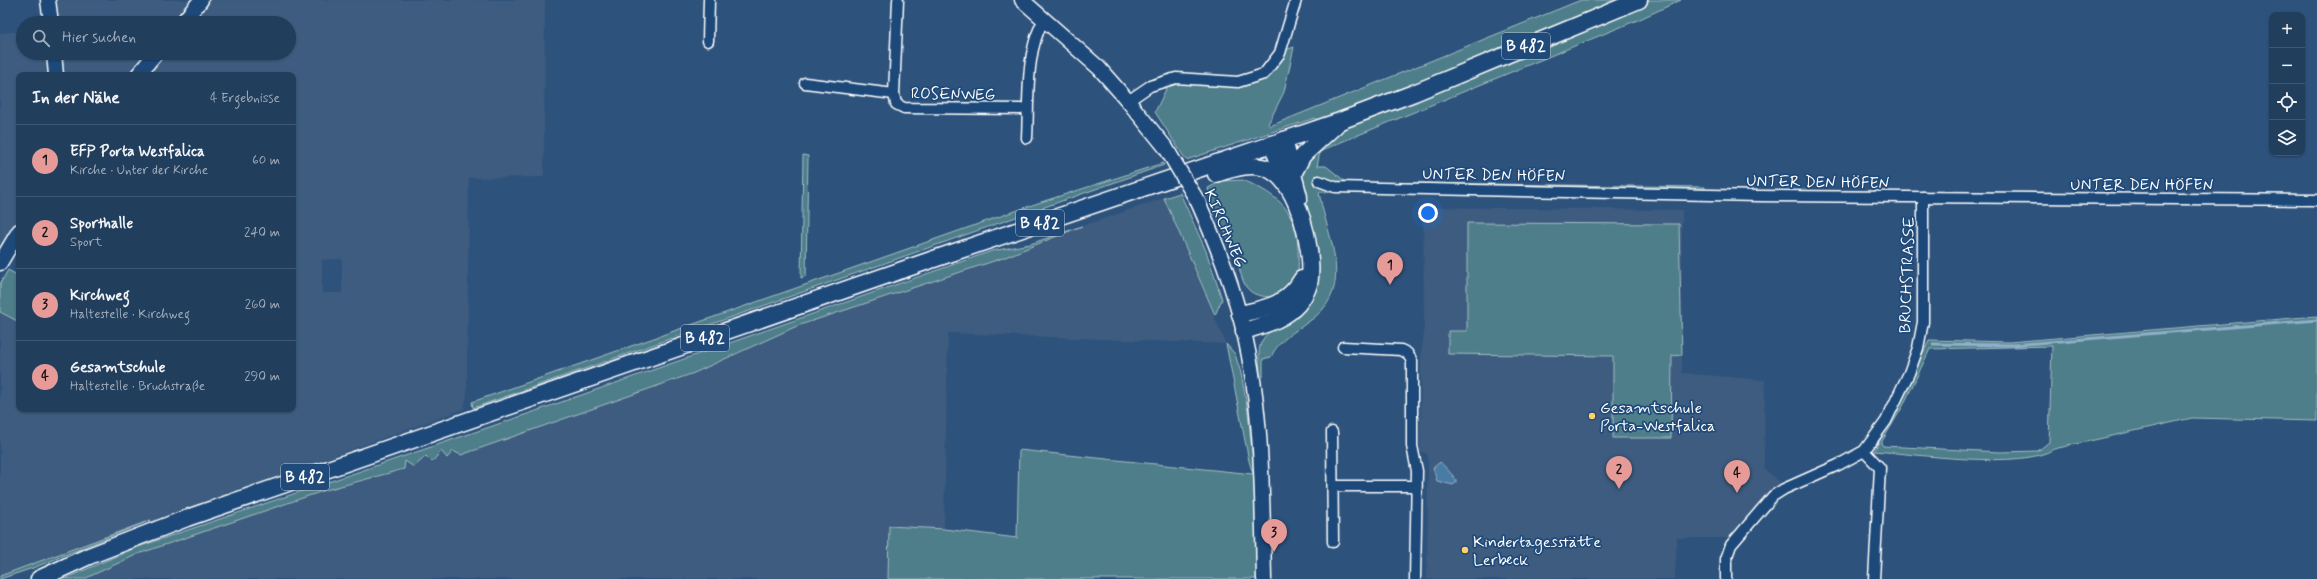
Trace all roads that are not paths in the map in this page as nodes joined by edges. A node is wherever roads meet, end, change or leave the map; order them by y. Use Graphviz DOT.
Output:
graph roads {
  1 [pos="48,0"];
  2 [pos="201,0"];
  3 [pos="709,0"];
  4 [pos="898,0"];
  5 [pos="1022,0"];
  6 [pos="1296,0"];
  7 [pos="1639,0"];
  8 [pos="50,16"];
  9 [pos="188,16"];
  10 [pos="1044,20"];
  11 [pos="708,41"];
  12 [pos="55,60"];
  13 [pos="150,60"];
  14 [pos="56,72"];
  15 [pos="140,72"];
  16 [pos="805,83"];
  17 [pos="894,94"];
  18 [pos="1128,101"];
  19 [pos="1021,109"];
  20 [pos="1340,120"];
  21 [pos="1027,138"];
  22 [pos="1278,142"];
  23 [pos="1176,177"];
  24 [pos="1290,178"];
  25 [pos="1319,181"];
  26 [pos="1923,197"];
  27 [pos="2317,200"];
  28 [pos="16,236"];
  29 [pos="0,263"];
  30 [pos="1310,263"];
  31 [pos="1240,314"];
  32 [pos="1244,331"];
  33 [pos="1343,347"];
  34 [pos="1332,432"];
  35 [pos="1864,451"];
  36 [pos="1333,486"];
  37 [pos="1416,486"];
  38 [pos="1333,542"];
  39 [pos="39,579"];
  40 [pos="1264,579"];
  41 [pos="1414,579"];
  42 [pos="1726,579"];
  43 [pos="1874,579"];
  1 -- 8 [label="street"];
  2 -- 9 [label="street"];
  3 -- 11 [label="street"];
  4 -- 17 [label="street, ROSENWEG"];
  5 -- 10 [label="street, KIRCHWEG"];
  6 -- 18 [label="street"];
  7 -- 20 [label="main road, B 482"];
  10 -- 18 [label="street, KIRCHWEG"];
  10 -- 21 [label="street"];
  12 -- 14 [label="street"];
  13 -- 15 [label="street"];
  16 -- 17 [label="street, ROSENWEG"];
  17 -- 19 [label="street, ROSENWEG"];
  18 -- 31 [label="street, KIRCHWEG, bridge"];
  20 -- 22 [label="main road, B 482"];
  20 -- 24 [label="main road"];
  22 -- 23 [label="main road, B 482"];
  22 -- 24 [label="main road"];
  23 -- 24 [label="main road"];
  23 -- 39 [label="main road, B 482"];
  24 -- 30 [label="main road"];
  25 -- 26 [label="street, UNTER DEN HÖFEN"];
  26 -- 27 [label="street, UNTER DEN HÖFEN"];
  26 -- 35 [label="street, BRUCHSTRASSE"];
  28 -- 29 [label="street"];
  30 -- 31 [label="main road"];
  30 -- 32 [label="main road"];
  31 -- 32 [label="street, KIRCHWEG"];
  32 -- 40 [label="street, KIRCHWEG"];
  33 -- 37 [label="street"];
  34 -- 36 [label="street"];
  35 -- 42 [label="street, BRUCHSTRASSE"];
  35 -- 43 [label="street"];
  36 -- 37 [label="street"];
  36 -- 38 [label="street"];
  37 -- 41 [label="street"];
}
